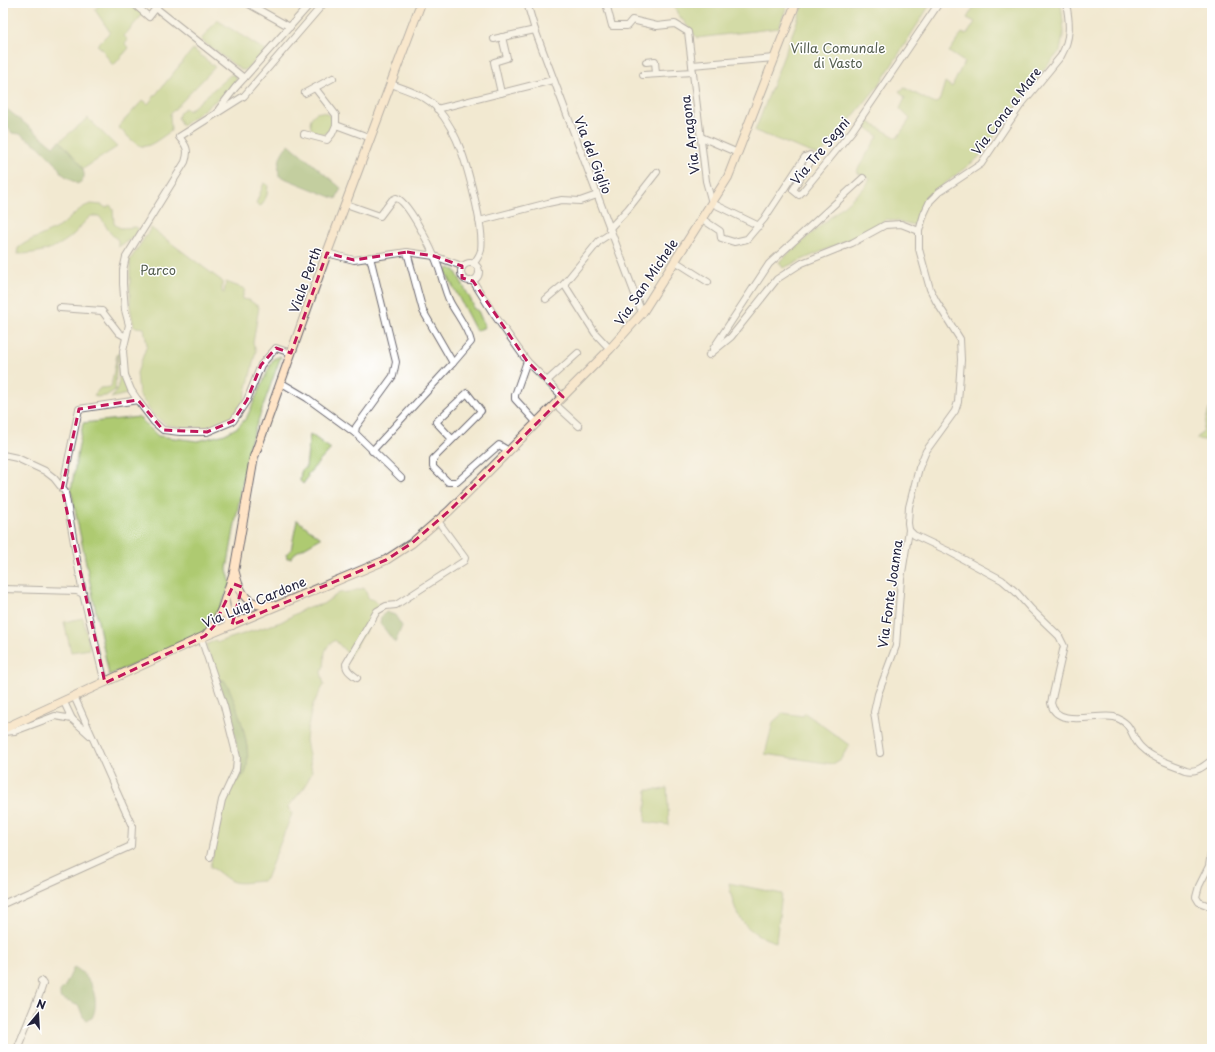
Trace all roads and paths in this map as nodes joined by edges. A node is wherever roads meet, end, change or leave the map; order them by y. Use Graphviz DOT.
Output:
graph roads {
  1 [pos="133,3"];
  2 [pos="247,3"];
  3 [pos="311,3"];
  4 [pos="324,3"];
  5 [pos="421,3"];
  6 [pos="527,3"];
  7 [pos="606,3"];
  8 [pos="796,3"];
  9 [pos="939,3"];
  10 [pos="1066,3"];
  11 [pos="319,9"];
  12 [pos="290,27"];
  13 [pos="534,30"];
  14 [pos="502,37"];
  15 [pos="494,39"];
  16 [pos="774,58"];
  17 [pos="646,62"];
  18 [pos="692,65"];
  19 [pos="693,72"];
  20 [pos="656,74"];
  21 [pos="643,75"];
  22 [pos="244,78"];
  23 [pos="334,78"];
  24 [pos="553,80"];
  25 [pos="391,84"];
  26 [pos="315,88"];
  27 [pos="234,92"];
  28 [pos="305,93"];
  29 [pos="501,93"];
  30 [pos="240,97"];
  31 [pos="437,109"];
  32 [pos="215,114"];
  33 [pos="336,125"];
  34 [pos="304,134"];
  35 [pos="701,137"];
  36 [pos="371,138"];
  37 [pos="738,153"];
  38 [pos="657,172"];
  39 [pos="863,178"];
  40 [pos="597,195"];
  41 [pos="712,203"];
  42 [pos="346,204"];
  43 [pos="702,218"];
  44 [pos="479,221"];
  45 [pos="759,226"];
  46 [pos="610,231"];
  47 [pos="919,231"];
  48 [pos="407,252"];
  49 [pos="327,253"];
  50 [pos="434,256"];
  51 [pos="370,257"];
  52 [pos="675,261"];
  53 [pos="474,264"];
  54 [pos="462,266"];
  55 [pos="473,281"];
  56 [pos="708,282"];
  57 [pos="564,284"];
  58 [pos="546,299"];
  59 [pos="60,308"];
  60 [pos="642,313"];
  61 [pos="126,337"];
  62 [pos="610,349"];
  63 [pos="291,353"];
  64 [pos="578,353"];
  65 [pos="527,361"];
  66 [pos="453,363"];
  67 [pos="547,381"];
  68 [pos="280,382"];
  69 [pos="563,396"];
  70 [pos="138,400"];
  71 [pos="555,404"];
  72 [pos="536,422"];
  73 [pos="579,426"];
  74 [pos="355,433"];
  75 [pos="451,441"];
  76 [pos="509,450"];
  77 [pos="372,452"];
  78 [pos="3,455"];
  79 [pos="401,478"];
  80 [pos="62,489"];
  81 [pos="438,521"];
  82 [pos="909,530"];
  83 [pos="234,572"];
  84 [pos="231,584"];
  85 [pos="3,589"];
  86 [pos="84,594"];
  87 [pos="225,603"];
  88 [pos="279,604"];
  89 [pos="232,625"];
  90 [pos="203,637"];
  91 [pos="357,678"];
  92 [pos="105,683"];
  93 [pos="74,696"];
  94 [pos="64,702"];
  95 [pos="72,719"];
  96 [pos="3,731"];
  97 [pos="95,740"];
  98 [pos="880,753"];
  99 [pos="1212,760"];
  100 [pos="1212,846"];
  101 [pos="210,857"];
  102 [pos="3,904"];
  103 [pos="1212,906"];
  104 [pos="41,981"];
  105 [pos="17,1049"];
  1 -- 22 [label="street"];
  2 -- 12 [label="street"];
  3 -- 11 [label="street"];
  3 -- 12 [label="street"];
  4 -- 11 [label="street"];
  5 -- 25 [label="main road, Viale Perth"];
  6 -- 13 [label="street, Via del Giglio"];
  7 -- 18 [label="street, Via Aragona"];
  8 -- 16 [label="main road, Via San Michele"];
  9 -- 45 [label="street, Via Tre Segni"];
  10 -- 47 [label="street, Via Cona a Mare"];
  11 -- 30 [label="street"];
  12 -- 22 [label="street"];
  13 -- 14 [label="street"];
  13 -- 24 [label="street, Via del Giglio"];
  14 -- 15 [label="street"];
  14 -- 29 [label="street"];
  16 -- 18 [label="street"];
  16 -- 37 [label="main road, Via San Michele"];
  17 -- 20 [label="street"];
  18 -- 19 [label="street, Via Aragona"];
  19 -- 20 [label="street"];
  19 -- 35 [label="street, Via Aragona"];
  20 -- 21 [label="street"];
  22 -- 27 [label="street"];
  23 -- 26 [label="street"];
  24 -- 29 [label="street"];
  24 -- 40 [label="street, Via del Giglio"];
  25 -- 31 [label="street"];
  25 -- 36 [label="main road, Viale Perth"];
  26 -- 28 [label="street"];
  26 -- 33 [label="street"];
  27 -- 30 [label="street"];
  27 -- 32 [label="street"];
  29 -- 31 [label="street"];
  30 -- 32 [label="street"];
  31 -- 44 [label="street"];
  32 -- 61 [label="street"];
  33 -- 34 [label="street"];
  33 -- 36 [label="street"];
  35 -- 37 [label="street"];
  35 -- 41 [label="street, Via Aragona"];
  36 -- 42 [label="main road, Viale Perth"];
  37 -- 41 [label="main road, Via San Michele"];
  38 -- 46 [label="street"];
  39 -- 47 [label="street"];
  40 -- 44 [label="street"];
  40 -- 46 [label="street, Via del Giglio"];
  41 -- 43 [label="main road, Via San Michele"];
  41 -- 45 [label="street"];
  42 -- 49 [label="main road, Viale Perth"];
  42 -- 50 [label="street"];
  43 -- 45 [label="street"];
  43 -- 52 [label="main road, Via San Michele"];
  44 -- 53 [label="street"];
  46 -- 57 [label="street"];
  46 -- 60 [label="street, Via del Giglio"];
  47 -- 82 [label="street, Via Cona a Mare"];
  48 -- 50 [label="street"];
  48 -- 51 [label="street"];
  48 -- 66 [label="street"];
  49 -- 51 [label="street"];
  49 -- 63 [label="main road, Viale Perth"];
  50 -- 54 [label="street"];
  50 -- 66 [label="street"];
  51 -- 74 [label="street"];
  52 -- 56 [label="street"];
  52 -- 60 [label="main road, Via San Michele"];
  53 -- 54 [label="street"];
  53 -- 55 [label="street"];
  54 -- 55 [label="street"];
  55 -- 65 [label="street"];
  57 -- 58 [label="street"];
  57 -- 62 [label="street"];
  59 -- 61 [label="street"];
  60 -- 62 [label="main road, Via San Michele"];
  61 -- 70 [label="street"];
  62 -- 69 [label="main road, Via San Michele"];
  63 -- 68 [label="main road, Viale Perth"];
  63 -- 70 [label="street"];
  64 -- 67 [label="street"];
  65 -- 67 [label="street"];
  65 -- 72 [label="street"];
  66 -- 77 [label="street"];
  67 -- 69 [label="street"];
  68 -- 74 [label="street"];
  68 -- 83 [label="main road, Viale Perth"];
  69 -- 71 [label="main road, Via San Michele"];
  70 -- 80 [label="street"];
  71 -- 72 [label="main road, Via San Michele"];
  71 -- 73 [label="street"];
  72 -- 76 [label="main road, Via San Michele"];
  74 -- 77 [label="street"];
  75 -- 75 [label="street"];
  75 -- 76 [label="street"];
  76 -- 81 [label="main road, Via San Michele"];
  77 -- 79 [label="street"];
  78 -- 80 [label="street"];
  80 -- 86 [label="street"];
  81 -- 88 [label="main road, Via Luigi Cardone"];
  81 -- 91 [label="street"];
  82 -- 98 [label="street, Via Fonte Joanna"];
  82 -- 99 [label="street"];
  83 -- 84 [label="main road, Viale Perth"];
  83 -- 88 [label="main road, Viale Perth"];
  84 -- 87 [label="main road, Viale Perth"];
  84 -- 89 [label="main road, Viale Perth"];
  85 -- 86 [label="street"];
  86 -- 92 [label="street"];
  87 -- 89 [label="main road"];
  87 -- 90 [label="main road, Viale Perth"];
  88 -- 89 [label="main road, Via Luigi Cardone"];
  89 -- 90 [label="main road, Via Luigi Cardone"];
  90 -- 92 [label="main road, Via Luigi Cardone"];
  90 -- 101 [label="street"];
  92 -- 93 [label="main road, Via Luigi Cardone"];
  93 -- 94 [label="main road, Via Luigi Cardone"];
  93 -- 97 [label="street"];
  94 -- 95 [label="street"];
  94 -- 96 [label="main road, Via Luigi Cardone"];
  95 -- 96 [label="street, Via Luigi Cardone"];
  95 -- 97 [label="street"];
  97 -- 102 [label="street"];
  100 -- 103 [label="street"];
  104 -- 105 [label="street"];
}
